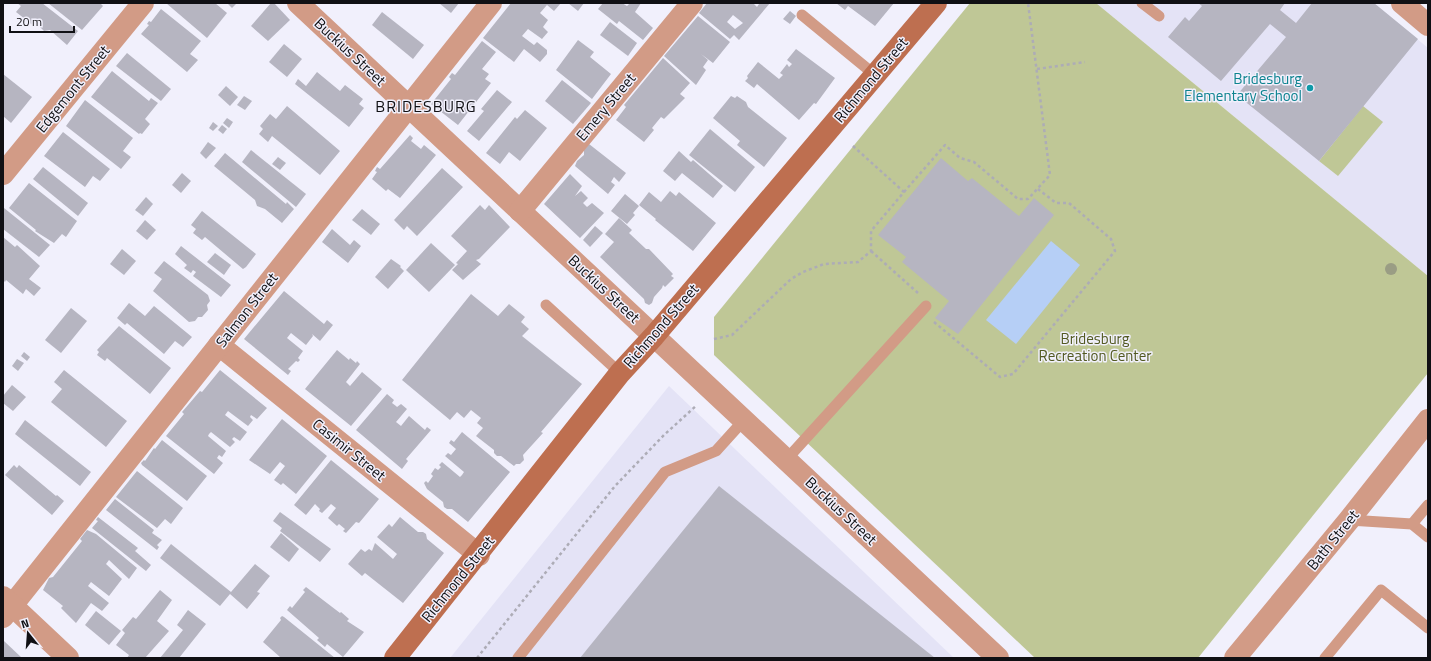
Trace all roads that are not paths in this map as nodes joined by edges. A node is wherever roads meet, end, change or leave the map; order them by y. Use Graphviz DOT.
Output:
graph roads {
  1 [pos="143,3"];
  2 [pos="491,3"];
  3 [pos="692,3"];
  4 [pos="936,3"];
  5 [pos="1142,3"];
  6 [pos="1402,3"];
  7 [pos="308,6"];
  8 [pos="802,15"];
  9 [pos="1159,16"];
  10 [pos="1428,25"];
  11 [pos="876,75"];
  12 [pos="409,106"];
  13 [pos="3,174"];
  14 [pos="520,211"];
  15 [pos="546,305"];
  16 [pos="926,306"];
  17 [pos="654,336"];
  18 [pos="219,345"];
  19 [pos="620,373"];
  20 [pos="744,420"];
  21 [pos="1428,420"];
  22 [pos="786,460"];
  23 [pos="1428,505"];
  24 [pos="1349,520"];
  25 [pos="1412,524"];
  26 [pos="1428,537"];
  27 [pos="479,554"];
  28 [pos="6,607"];
  29 [pos="1428,628"];
  30 [pos="68,658"];
  31 [pos="395,658"];
  32 [pos="518,658"];
  33 [pos="998,658"];
  34 [pos="1235,658"];
  35 [pos="1325,658"];
  1 -- 13 [label="street, Edgemont Street"];
  2 -- 12 [label="street, Salmon Street"];
  3 -- 14 [label="street, Emery Street"];
  4 -- 11 [label="main road, Richmond Street"];
  5 -- 9 [label="lane"];
  6 -- 10 [label="street"];
  7 -- 12 [label="street, Buckius Street"];
  8 -- 11 [label="lane"];
  11 -- 17 [label="main road, Richmond Street"];
  12 -- 14 [label="street, Buckius Street"];
  12 -- 18 [label="street, Salmon Street"];
  14 -- 17 [label="street, Buckius Street"];
  15 -- 19 [label="lane"];
  16 -- 22 [label="lane"];
  17 -- 19 [label="main road, Richmond Street"];
  17 -- 20 [label="street, Buckius Street"];
  18 -- 27 [label="street, Casimir Street"];
  18 -- 28 [label="street, Salmon Street"];
  19 -- 27 [label="main road, Richmond Street"];
  20 -- 22 [label="street, Buckius Street"];
  20 -- 32 [label="lane"];
  21 -- 24 [label="street, Bath Street"];
  22 -- 33 [label="street, Buckius Street"];
  23 -- 25 [label="lane"];
  24 -- 25 [label="lane"];
  24 -- 34 [label="street, Bath Street"];
  25 -- 26 [label="lane"];
  27 -- 31 [label="main road, Richmond Street"];
  28 -- 30 [label="street"];
  29 -- 35 [label="lane"];
}
